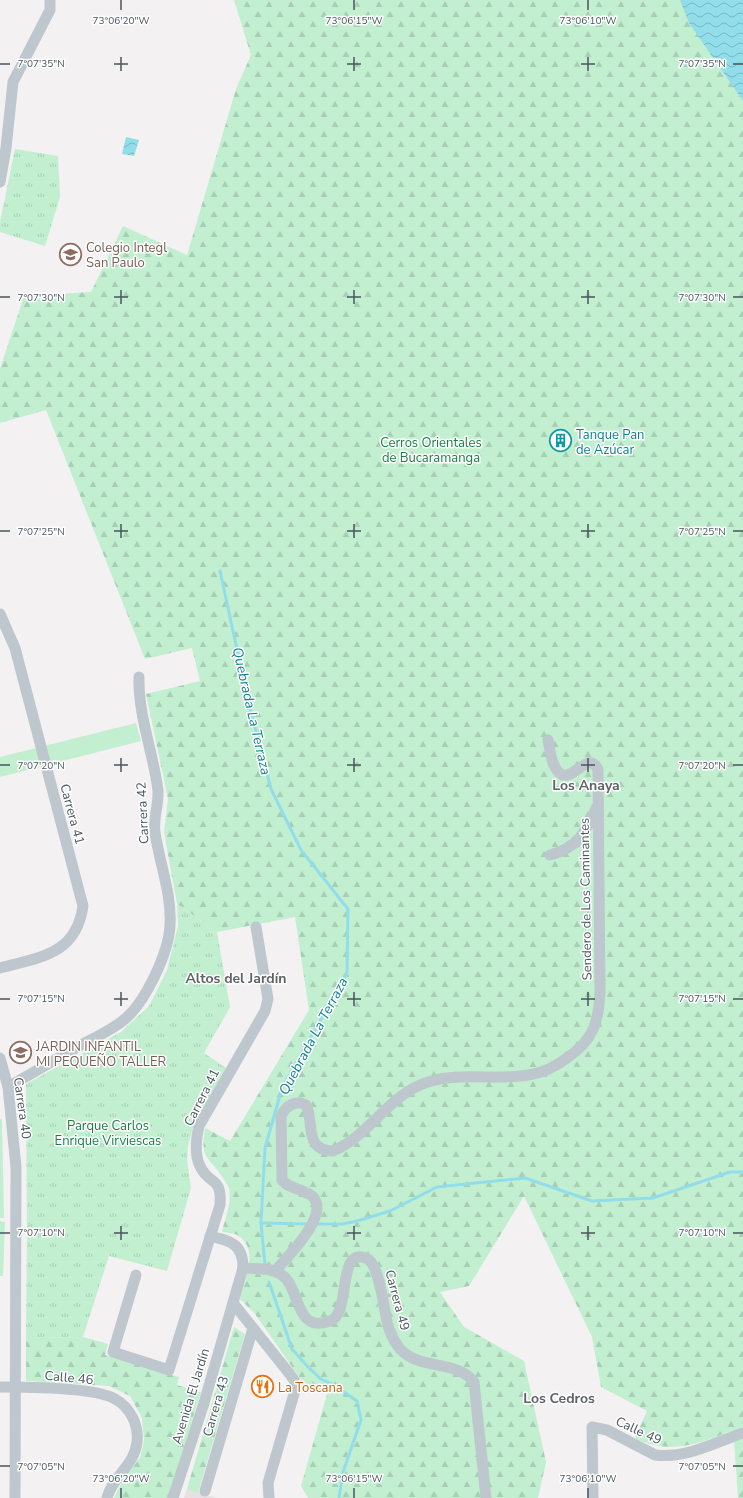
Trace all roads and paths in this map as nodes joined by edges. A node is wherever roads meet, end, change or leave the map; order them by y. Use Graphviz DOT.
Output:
graph roads {
  1 [pos="50,5"];
  2 [pos="0,182"];
  3 [pos="0,614"];
  4 [pos="139,677"];
  5 [pos="548,740"];
  6 [pos="598,804"];
  7 [pos="550,855"];
  8 [pos="256,927"];
  9 [pos="0,968"];
  10 [pos="0,1058"];
  11 [pos="8,1087"];
  12 [pos="210,1236"];
  13 [pos="243,1268"];
  14 [pos="274,1271"];
  15 [pos="136,1275"];
  16 [pos="233,1303"];
  17 [pos="253,1328"];
  18 [pos="0,1387"];
  19 [pos="16,1387"];
  20 [pos="743,1433"];
  21 [pos="205,1491"];
  22 [pos="15,1498"];
  23 [pos="107,1498"];
  24 [pos="173,1498"];
  25 [pos="268,1498"];
  26 [pos="486,1498"];
  27 [pos="593,1498"];
  1 -- 2 [label="street"];
  3 -- 9 [label="street, Carrera 41"];
  4 -- 11 [label="street, Carrera 42"];
  5 -- 6 [label="street"];
  6 -- 7 [label="street"];
  6 -- 14 [label="street, Sendero de Los Caminantes"];
  8 -- 12 [label="street, Carrera 41"];
  10 -- 11 [label="street, Carrera 40"];
  11 -- 19 [label="street, Carrera 40"];
  12 -- 13 [label="street, Avenida El Jardín"];
  12 -- 15 [label="street, Carrera 41"];
  13 -- 14 [label="street"];
  13 -- 16 [label="street, Avenida El Jardín"];
  14 -- 26 [label="street, Carrera 49"];
  16 -- 17 [label="street"];
  16 -- 24 [label="street, Avenida El Jardín"];
  17 -- 21 [label="street, Carrera 43"];
  17 -- 25 [label="street"];
  18 -- 19 [label="street, Calle 46"];
  19 -- 22 [label="street, Carrera 40"];
  19 -- 23 [label="street, Calle 46"];
  20 -- 27 [label="street, Calle 49"];
}
